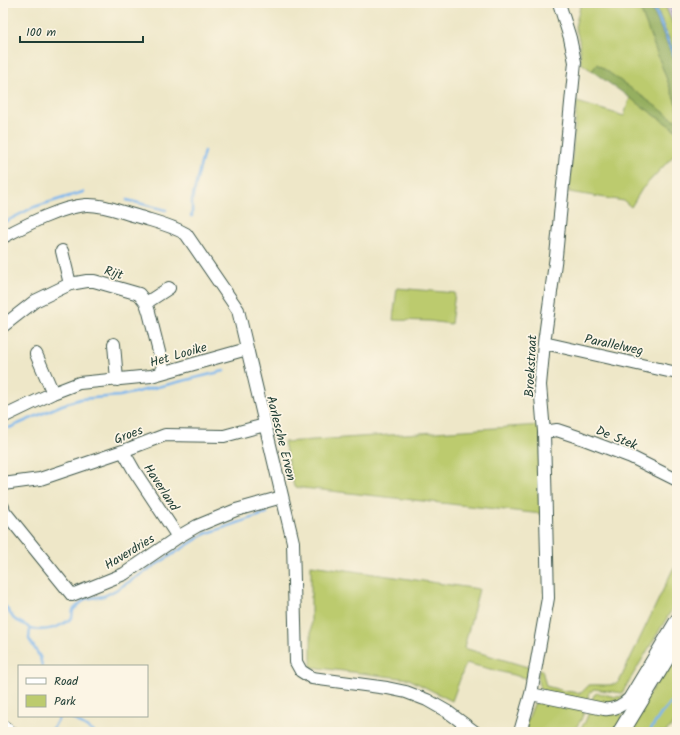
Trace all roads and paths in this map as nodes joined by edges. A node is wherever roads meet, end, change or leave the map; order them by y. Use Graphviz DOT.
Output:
graph roads {
  1 [pos="559,3"];
  2 [pos="3,237"];
  3 [pos="62,251"];
  4 [pos="70,284"];
  5 [pos="169,288"];
  6 [pos="146,303"];
  7 [pos="3,326"];
  8 [pos="544,343"];
  9 [pos="114,344"];
  10 [pos="247,349"];
  11 [pos="36,354"];
  12 [pos="164,372"];
  13 [pos="677,373"];
  14 [pos="116,380"];
  15 [pos="53,393"];
  16 [pos="3,417"];
  17 [pos="265,425"];
  18 [pos="544,432"];
  19 [pos="123,451"];
  20 [pos="677,480"];
  21 [pos="3,484"];
  22 [pos="282,496"];
  23 [pos="3,507"];
  24 [pos="178,536"];
  25 [pos="677,619"];
  26 [pos="677,640"];
  27 [pos="531,694"];
  28 [pos="3,726"];
  29 [pos="11,732"];
  30 [pos="474,732"];
  31 [pos="520,732"];
  32 [pos="620,732"];
  1 -- 8 [label="street, Broekstraat"];
  2 -- 10 [label="street, Aarlesche Erven"];
  3 -- 4 [label="street"];
  4 -- 6 [label="street, Rijt"];
  4 -- 7 [label="street, Rijt"];
  5 -- 6 [label="street"];
  6 -- 12 [label="street"];
  8 -- 13 [label="street, Parallelweg"];
  8 -- 18 [label="street, Broekstraat"];
  9 -- 14 [label="street"];
  10 -- 12 [label="street, Het Looike"];
  10 -- 17 [label="street, Aarlesche Erven"];
  11 -- 15 [label="street"];
  12 -- 14 [label="street, Het Looike"];
  14 -- 15 [label="street, Het Looike"];
  15 -- 16 [label="street, Het Looike"];
  17 -- 19 [label="street, Groes"];
  17 -- 22 [label="street, Aarlesche Erven"];
  18 -- 20 [label="street, De Stek"];
  18 -- 27 [label="street, Broekstraat"];
  19 -- 21 [label="street, Groes"];
  19 -- 24 [label="street, Haverland"];
  22 -- 24 [label="street, Haverdries"];
  22 -- 30 [label="street, Aarlesche Erven"];
  23 -- 24 [label="street, Haverdries"];
  25 -- 27 [label="street"];
  26 -- 32 [label="main road"];
  27 -- 31 [label="street, Broekstraat"];
  28 -- 29 [label="street"];
}
